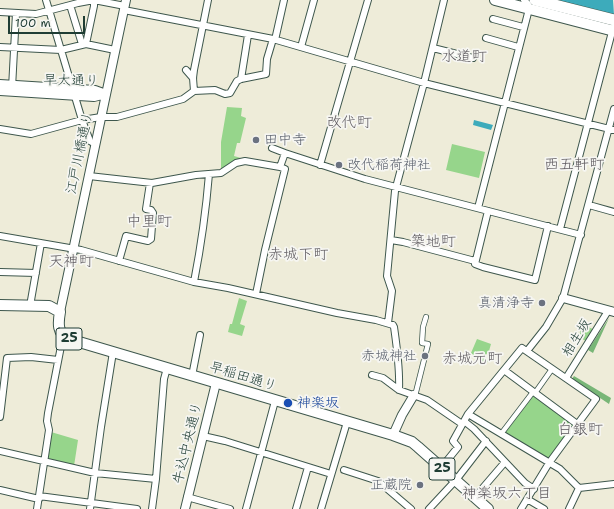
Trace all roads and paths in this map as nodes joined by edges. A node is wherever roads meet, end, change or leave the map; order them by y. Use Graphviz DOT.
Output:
graph roads {
  1 [pos="46,0"];
  2 [pos="94,0"];
  3 [pos="208,0"];
  4 [pos="284,0"];
  5 [pos="314,0"];
  6 [pos="368,0"];
  7 [pos="444,0"];
  8 [pos="495,0"];
  9 [pos="560,0"];
  10 [pos="529,2"];
  11 [pos="70,5"];
  12 [pos="125,5"];
  13 [pos="49,10"];
  14 [pos="0,12"];
  15 [pos="16,13"];
  16 [pos="614,14"];
  17 [pos="493,19"];
  18 [pos="203,25"];
  19 [pos="614,26"];
  20 [pos="523,27"];
  21 [pos="248,35"];
  22 [pos="486,38"];
  23 [pos="274,40"];
  24 [pos="84,44"];
  25 [pos="0,47"];
  26 [pos="13,47"];
  27 [pos="301,47"];
  28 [pos="518,47"];
  29 [pos="433,48"];
  30 [pos="61,50"];
  31 [pos="115,50"];
  32 [pos="473,58"];
  33 [pos="350,62"];
  34 [pos="186,70"];
  35 [pos="193,78"];
  36 [pos="241,79"];
  37 [pos="424,83"];
  38 [pos="0,84"];
  39 [pos="12,88"];
  40 [pos="0,91"];
  41 [pos="73,92"];
  42 [pos="194,92"];
  43 [pos="106,94"];
  44 [pos="504,103"];
  45 [pos="614,109"];
  46 [pos="101,116"];
  47 [pos="82,120"];
  48 [pos="587,124"];
  49 [pos="0,129"];
  50 [pos="611,130"];
  51 [pos="96,144"];
  52 [pos="272,148"];
  53 [pos="285,153"];
  54 [pos="320,165"];
  55 [pos="280,167"];
  56 [pos="209,174"];
  57 [pos="89,176"];
  58 [pos="150,183"];
  59 [pos="396,187"];
  60 [pos="589,205"];
  61 [pos="478,208"];
  62 [pos="488,211"];
  63 [pos="614,212"];
  64 [pos="548,226"];
  65 [pos="560,230"];
  66 [pos="581,235"];
  67 [pos="0,236"];
  68 [pos="391,240"];
  69 [pos="41,243"];
  70 [pos="74,248"];
  71 [pos="119,261"];
  72 [pos="475,261"];
  73 [pos="0,272"];
  74 [pos="36,273"];
  75 [pos="194,282"];
  76 [pos="256,294"];
  77 [pos="563,298"];
  78 [pos="0,305"];
  79 [pos="30,306"];
  80 [pos="0,311"];
  81 [pos="611,311"];
  82 [pos="60,312"];
  83 [pos="426,316"];
  84 [pos="388,323"];
  85 [pos="200,335"];
  86 [pos="62,336"];
  87 [pos="527,351"];
  88 [pos="113,352"];
  89 [pos="58,360"];
  90 [pos="166,368"];
  91 [pos="552,368"];
  92 [pos="504,370"];
  93 [pos="372,375"];
  94 [pos="192,376"];
  95 [pos="566,378"];
  96 [pos="216,383"];
  97 [pos="399,390"];
  98 [pos="534,392"];
  99 [pos="414,395"];
  100 [pos="275,401"];
  101 [pos="468,414"];
  102 [pos="0,417"];
  103 [pos="347,422"];
  104 [pos="463,422"];
  105 [pos="578,424"];
  106 [pos="501,434"];
  107 [pos="393,435"];
  108 [pos="203,436"];
  109 [pos="486,441"];
  110 [pos="0,451"];
  111 [pos="260,452"];
  112 [pos="45,461"];
  113 [pos="505,462"];
  114 [pos="549,463"];
  115 [pos="308,467"];
  116 [pos="442,468"];
  117 [pos="344,470"];
  118 [pos="95,473"];
  119 [pos="331,474"];
  120 [pos="156,479"];
  121 [pos="456,480"];
  122 [pos="614,484"];
  123 [pos="579,488"];
  124 [pos="534,489"];
  125 [pos="0,490"];
  126 [pos="39,497"];
  127 [pos="188,497"];
  128 [pos="475,497"];
  129 [pos="527,499"];
  130 [pos="90,506"];
  131 [pos="37,509"];
  132 [pos="137,509"];
  133 [pos="152,509"];
  134 [pos="184,509"];
  135 [pos="230,509"];
  136 [pos="246,509"];
  137 [pos="296,509"];
  138 [pos="321,509"];
  139 [pos="411,509"];
  140 [pos="429,509"];
  141 [pos="488,509"];
  142 [pos="521,509"];
  143 [pos="544,509"];
  144 [pos="569,509"];
  1 -- 13 [label="street"];
  2 -- 11 [label="street"];
  2 -- 12 [label="street"];
  2 -- 24 [label="street"];
  3 -- 18 [label="street"];
  4 -- 23 [label="street"];
  5 -- 27 [label="street"];
  6 -- 33 [label="street"];
  7 -- 29 [label="street"];
  8 -- 10 [label="main road"];
  9 -- 16 [label="highway"];
  10 -- 19 [label="highway"];
  10 -- 20 [label="street"];
  11 -- 13 [label="street"];
  11 -- 24 [label="street"];
  12 -- 18 [label="street"];
  12 -- 31 [label="street, 江戸川橋通り"];
  13 -- 15 [label="street"];
  13 -- 30 [label="street"];
  14 -- 15 [label="street"];
  15 -- 26 [label="street"];
  17 -- 20 [label="street"];
  18 -- 21 [label="street"];
  18 -- 35 [label="street"];
  19 -- 48 [label="street"];
  20 -- 28 [label="street"];
  21 -- 23 [label="street"];
  21 -- 36 [label="street"];
  22 -- 28 [label="street"];
  23 -- 27 [label="street"];
  23 -- 36 [label="street"];
  24 -- 30 [label="street"];
  24 -- 31 [label="street"];
  25 -- 26 [label="street"];
  26 -- 30 [label="street"];
  26 -- 39 [label="street"];
  27 -- 33 [label="street"];
  28 -- 44 [label="street"];
  29 -- 32 [label="street"];
  29 -- 37 [label="street"];
  30 -- 41 [label="street"];
  31 -- 43 [label="street, 江戸川橋通り"];
  33 -- 37 [label="street"];
  33 -- 54 [label="street"];
  34 -- 35 [label="street"];
  35 -- 42 [label="street"];
  36 -- 42 [label="street"];
  37 -- 44 [label="street"];
  37 -- 59 [label="street"];
  38 -- 39 [label="street, 早大通り"];
  39 -- 40 [label="street, 早大通り"];
  39 -- 41 [label="street, 早大通り"];
  41 -- 43 [label="street, 早大通り"];
  41 -- 47 [label="street"];
  42 -- 46 [label="street"];
  43 -- 46 [label="street, 江戸川橋通り"];
  44 -- 48 [label="street"];
  44 -- 61 [label="street"];
  45 -- 50 [label="street"];
  46 -- 47 [label="street"];
  46 -- 51 [label="street, 江戸川橋通り"];
  47 -- 49 [label="street"];
  47 -- 51 [label="street"];
  48 -- 50 [label="street"];
  48 -- 65 [label="street"];
  50 -- 60 [label="street"];
  51 -- 57 [label="street, 江戸川橋通り"];
  52 -- 53 [label="street"];
  53 -- 54 [label="street"];
  53 -- 55 [label="street"];
  54 -- 59 [label="street"];
  55 -- 56 [label="street"];
  55 -- 76 [label="street"];
  56 -- 58 [label="street"];
  56 -- 75 [label="street"];
  57 -- 58 [label="street"];
  57 -- 70 [label="street, 江戸川橋通り"];
  58 -- 71 [label="street"];
  59 -- 61 [label="street"];
  59 -- 68 [label="street"];
  60 -- 63 [label="street"];
  60 -- 66 [label="street"];
  61 -- 62 [label="street"];
  62 -- 64 [label="street"];
  62 -- 72 [label="street"];
  64 -- 65 [label="street"];
  64 -- 72 [label="street"];
  65 -- 66 [label="street"];
  66 -- 77 [label="street"];
  67 -- 69 [label="street"];
  68 -- 72 [label="street"];
  68 -- 84 [label="street"];
  69 -- 70 [label="street"];
  69 -- 74 [label="street"];
  70 -- 71 [label="street"];
  70 -- 82 [label="street, 江戸川橋通り"];
  71 -- 75 [label="street"];
  73 -- 74 [label="street"];
  74 -- 79 [label="street"];
  75 -- 76 [label="street"];
  76 -- 84 [label="street"];
  77 -- 81 [label="street"];
  77 -- 87 [label="street"];
  78 -- 79 [label="main road, 25"];
  79 -- 82 [label="main road, 25"];
  80 -- 82 [label="main road, 25"];
  81 -- 95 [label="street, 相生坂"];
  82 -- 86 [label="main road, 25"];
  83 -- 99 [label="street"];
  84 -- 97 [label="street"];
  85 -- 94 [label="street"];
  86 -- 88 [label="main road, 早稲田通り / 25"];
  86 -- 89 [label="street"];
  87 -- 91 [label="street"];
  87 -- 92 [label="street"];
  88 -- 90 [label="main road, 早稲田通り / 25"];
  88 -- 118 [label="street"];
  89 -- 102 [label="street"];
  89 -- 112 [label="street"];
  90 -- 94 [label="main road, 早稲田通り / 25"];
  90 -- 120 [label="street"];
  91 -- 95 [label="street"];
  91 -- 98 [label="street"];
  92 -- 98 [label="street"];
  92 -- 101 [label="street"];
  93 -- 97 [label="street"];
  94 -- 96 [label="main road, 早稲田通り / 25"];
  95 -- 105 [label="street"];
  96 -- 100 [label="main road, 早稲田通り / 25"];
  96 -- 108 [label="street, 牛込中央通り"];
  97 -- 99 [label="street"];
  98 -- 105 [label="street"];
  98 -- 106 [label="street"];
  99 -- 104 [label="street"];
  99 -- 107 [label="street"];
  100 -- 103 [label="main road, 早稲田通り / 25"];
  100 -- 111 [label="street"];
  101 -- 104 [label="street"];
  101 -- 106 [label="street"];
  103 -- 107 [label="main road, 早稲田通り / 25"];
  103 -- 119 [label="street"];
  104 -- 109 [label="street"];
  104 -- 116 [label="street"];
  105 -- 114 [label="street"];
  106 -- 114 [label="street"];
  107 -- 116 [label="main road, 早稲田通り / 25"];
  108 -- 111 [label="street"];
  108 -- 127 [label="street, 牛込中央通り"];
  109 -- 113 [label="street"];
  109 -- 121 [label="street"];
  110 -- 112 [label="street"];
  111 -- 115 [label="street"];
  111 -- 136 [label="street"];
  112 -- 118 [label="street"];
  112 -- 126 [label="street"];
  113 -- 124 [label="street"];
  113 -- 128 [label="street"];
  114 -- 123 [label="street"];
  114 -- 124 [label="street"];
  115 -- 119 [label="street"];
  115 -- 137 [label="street"];
  116 -- 121 [label="main road, 早稲田通り / 25"];
  117 -- 139 [label="street"];
  118 -- 120 [label="street"];
  118 -- 130 [label="street"];
  119 -- 138 [label="street"];
  120 -- 133 [label="street"];
  121 -- 128 [label="main road, 早稲田通り / 25"];
  121 -- 140 [label="street"];
  122 -- 123 [label="street"];
  123 -- 144 [label="street"];
  124 -- 129 [label="street"];
  125 -- 126 [label="street"];
  126 -- 130 [label="street"];
  126 -- 131 [label="street"];
  127 -- 134 [label="street, 牛込中央通り"];
  127 -- 135 [label="street"];
  128 -- 141 [label="main road, 早稲田通り / 25"];
  129 -- 142 [label="street"];
  129 -- 143 [label="street"];
  130 -- 132 [label="street"];
}
